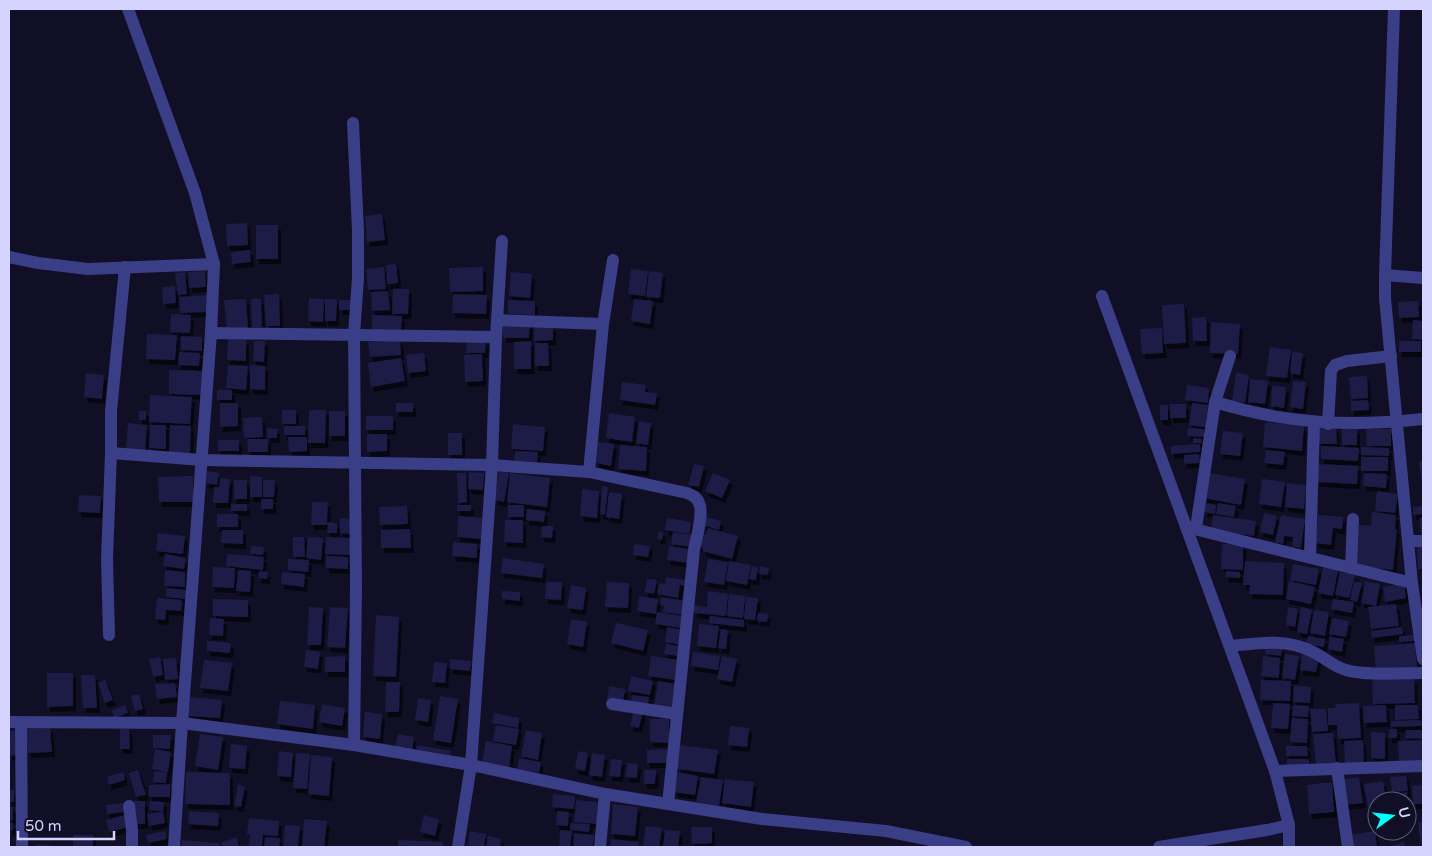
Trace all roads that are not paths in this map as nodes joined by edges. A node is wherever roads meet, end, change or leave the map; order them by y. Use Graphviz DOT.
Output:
graph roads {
  1 [pos="128,9"];
  2 [pos="1394,9"];
  3 [pos="353,123"];
  4 [pos="502,241"];
  5 [pos="9,257"];
  6 [pos="613,260"];
  7 [pos="214,264"];
  8 [pos="126,267"];
  9 [pos="1385,275"];
  10 [pos="1423,278"];
  11 [pos="1102,296"];
  12 [pos="497,320"];
  13 [pos="603,324"];
  14 [pos="211,334"];
  15 [pos="354,335"];
  16 [pos="496,337"];
  17 [pos="1230,356"];
  18 [pos="1390,356"];
  19 [pos="1215,402"];
  20 [pos="1423,419"];
  21 [pos="1397,422"];
  22 [pos="1314,423"];
  23 [pos="1328,424"];
  24 [pos="111,453"];
  25 [pos="202,460"];
  26 [pos="356,462"];
  27 [pos="492,465"];
  28 [pos="589,472"];
  29 [pos="1353,519"];
  30 [pos="1191,528"];
  31 [pos="1409,541"];
  32 [pos="1423,541"];
  33 [pos="1310,557"];
  34 [pos="1351,568"];
  35 [pos="1412,583"];
  36 [pos="109,636"];
  37 [pos="1230,646"];
  38 [pos="1423,659"];
  39 [pos="1423,673"];
  40 [pos="612,704"];
  41 [pos="677,714"];
  42 [pos="15,723"];
  43 [pos="182,723"];
  44 [pos="354,745"];
  45 [pos="471,765"];
  46 [pos="1423,766"];
  47 [pos="1337,768"];
  48 [pos="1275,771"];
  49 [pos="605,794"];
  50 [pos="668,804"];
  51 [pos="129,806"];
  52 [pos="1286,826"];
  53 [pos="22,847"];
  54 [pos="132,847"];
  55 [pos="174,847"];
  56 [pos="458,847"];
  57 [pos="600,847"];
  58 [pos="966,847"];
  59 [pos="1159,847"];
  60 [pos="1289,847"];
  61 [pos="1348,847"];
  1 -- 7 [label="street"];
  2 -- 9 [label="street"];
  3 -- 15 [label="street"];
  4 -- 12 [label="street"];
  5 -- 8 [label="street"];
  6 -- 13 [label="street"];
  7 -- 8 [label="street"];
  7 -- 14 [label="street"];
  8 -- 24 [label="street"];
  9 -- 10 [label="street"];
  9 -- 18 [label="street"];
  11 -- 30 [label="street"];
  12 -- 13 [label="street"];
  12 -- 16 [label="street"];
  13 -- 28 [label="street"];
  14 -- 15 [label="street"];
  14 -- 25 [label="street"];
  15 -- 16 [label="street"];
  15 -- 26 [label="street"];
  16 -- 27 [label="street"];
  17 -- 19 [label="street"];
  18 -- 21 [label="street"];
  18 -- 23 [label="street"];
  19 -- 22 [label="street"];
  19 -- 30 [label="street"];
  20 -- 21 [label="street"];
  21 -- 23 [label="street"];
  21 -- 31 [label="street"];
  22 -- 23 [label="street"];
  22 -- 33 [label="street"];
  24 -- 25 [label="street"];
  24 -- 36 [label="street"];
  25 -- 26 [label="street"];
  25 -- 43 [label="street"];
  26 -- 27 [label="street"];
  26 -- 44 [label="street"];
  27 -- 28 [label="street"];
  27 -- 45 [label="street"];
  28 -- 41 [label="street"];
  29 -- 34 [label="street"];
  30 -- 33 [label="street"];
  30 -- 37 [label="street"];
  31 -- 32 [label="street"];
  31 -- 35 [label="street"];
  33 -- 34 [label="street"];
  34 -- 35 [label="street"];
  35 -- 38 [label="street"];
  37 -- 39 [label="street"];
  37 -- 48 [label="street"];
  40 -- 41 [label="street"];
  41 -- 50 [label="street"];
  42 -- 43 [label="street"];
  42 -- 53 [label="street"];
  43 -- 44 [label="street"];
  43 -- 55 [label="street"];
  44 -- 45 [label="street"];
  45 -- 49 [label="street"];
  45 -- 56 [label="street"];
  46 -- 47 [label="street"];
  47 -- 48 [label="street"];
  47 -- 61 [label="street"];
  48 -- 52 [label="street"];
  49 -- 50 [label="street"];
  49 -- 57 [label="street"];
  50 -- 58 [label="street"];
  51 -- 54 [label="street"];
  52 -- 59 [label="street"];
  52 -- 60 [label="street"];
}
